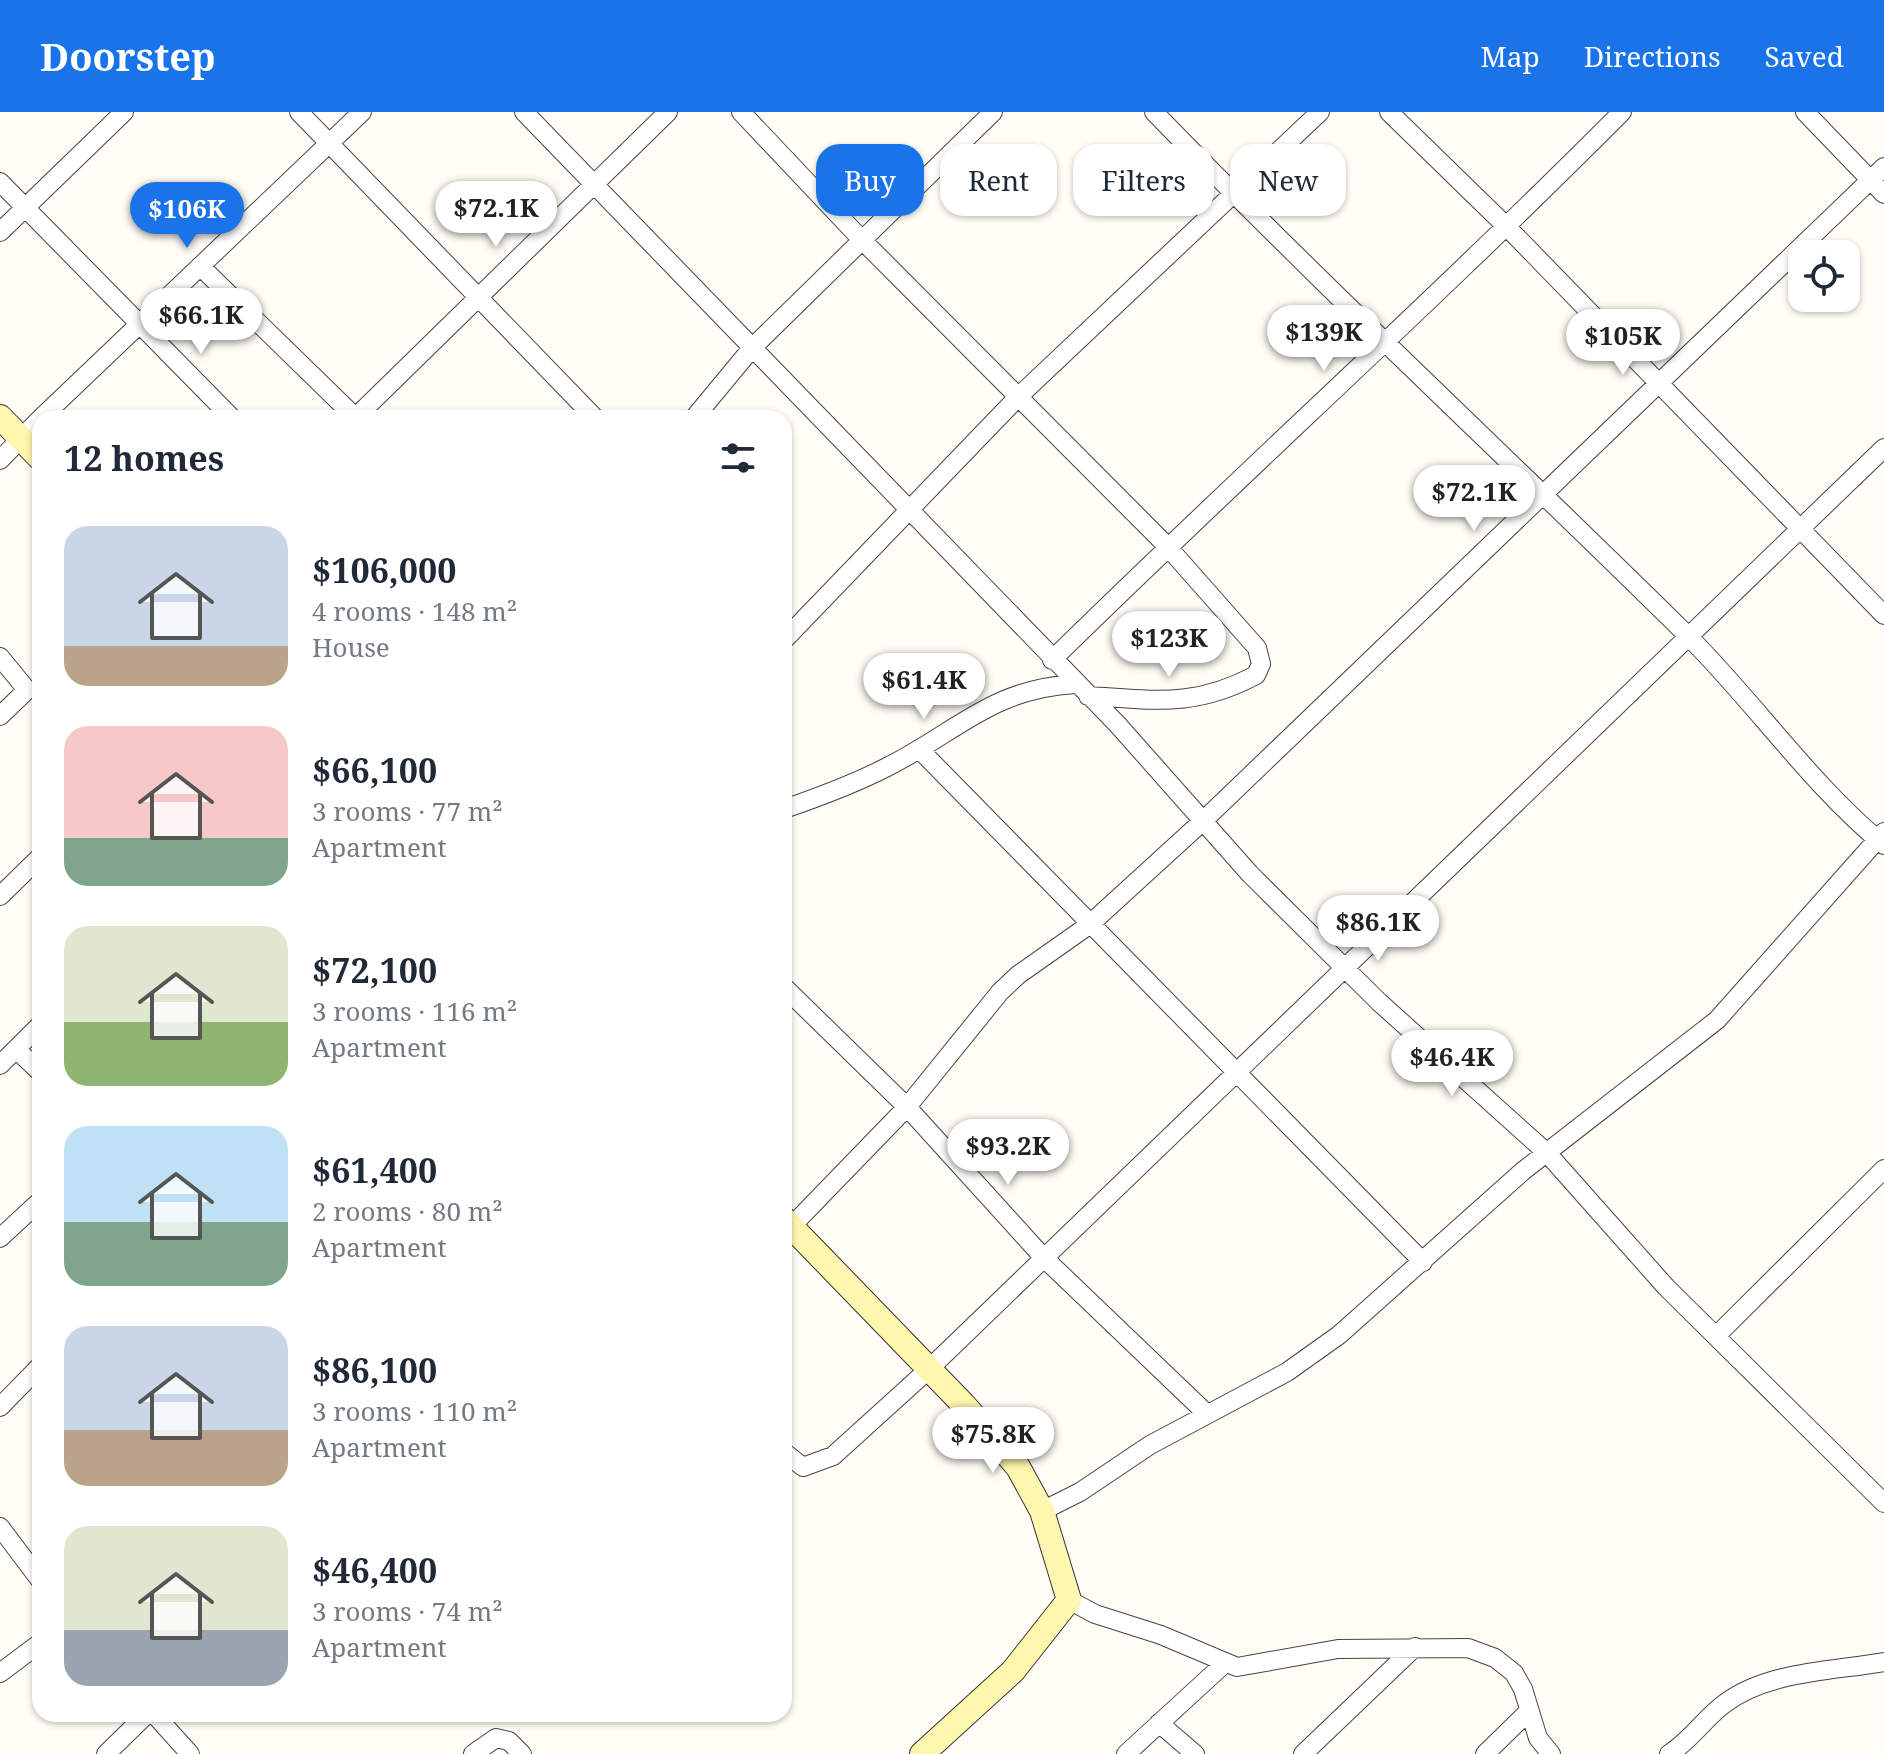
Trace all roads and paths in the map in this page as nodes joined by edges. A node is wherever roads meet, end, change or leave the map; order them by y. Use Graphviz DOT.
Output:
graph roads {
  1 [pos="124,112"];
  2 [pos="299,112"];
  3 [pos="362,112"];
  4 [pos="524,112"];
  5 [pos="668,112"];
  6 [pos="741,112"];
  7 [pos="993,112"];
  8 [pos="1154,112"];
  9 [pos="1320,112"];
  10 [pos="1389,112"];
  11 [pos="1622,112"];
  12 [pos="1805,112"];
  13 [pos="330,144"];
  14 [pos="1287,144"];
  15 [pos="1880,180"];
  16 [pos="0,182"];
  17 [pos="593,183"];
  18 [pos="1230,191"];
  19 [pos="1230,199"];
  20 [pos="25,208"];
  21 [pos="1256,216"];
  22 [pos="1507,227"];
  23 [pos="0,232"];
  24 [pos="861,239"];
  25 [pos="200,266"];
  26 [pos="480,295"];
  27 [pos="140,323"];
  28 [pos="1387,343"];
  29 [pos="752,348"];
  30 [pos="1656,382"];
  31 [pos="1018,397"];
  32 [pos="49,410"];
  33 [pos="224,410"];
  34 [pos="348,410"];
  35 [pos="364,410"];
  36 [pos="588,410"];
  37 [pos="701,410"];
  38 [pos="0,417"];
  39 [pos="32,427"];
  40 [pos="20,438"];
  41 [pos="1884,448"];
  42 [pos="32,450"];
  43 [pos="0,460"];
  44 [pos="1544,496"];
  45 [pos="908,510"];
  46 [pos="1800,531"];
  47 [pos="1167,546"];
  48 [pos="1880,606"];
  49 [pos="792,632"];
  50 [pos="1689,637"];
  51 [pos="0,657"];
  52 [pos="1052,660"];
  53 [pos="1082,690"];
  54 [pos="32,695"];
  55 [pos="32,698"];
  56 [pos="0,716"];
  57 [pos="919,749"];
  58 [pos="792,806"];
  59 [pos="1204,820"];
  60 [pos="1882,839"];
  61 [pos="32,865"];
  62 [pos="0,896"];
  63 [pos="1089,925"];
  64 [pos="1344,967"];
  65 [pos="792,995"];
  66 [pos="32,1033"];
  67 [pos="16,1049"];
  68 [pos="32,1064"];
  69 [pos="0,1065"];
  70 [pos="1234,1073"];
  71 [pos="907,1107"];
  72 [pos="1547,1153"];
  73 [pos="1884,1169"];
  74 [pos="32,1208"];
  75 [pos="792,1222"];
  76 [pos="792,1232"];
  77 [pos="0,1238"];
  78 [pos="1043,1257"];
  79 [pos="1423,1262"];
  80 [pos="1716,1336"];
  81 [pos="929,1369"];
  82 [pos="32,1374"];
  83 [pos="0,1407"];
  84 [pos="1207,1414"];
  85 [pos="792,1458"];
  86 [pos="1884,1503"];
  87 [pos="1042,1511"];
  88 [pos="0,1527"];
  89 [pos="32,1551"];
  90 [pos="1069,1600"];
  91 [pos="1415,1647"];
  92 [pos="32,1649"];
  93 [pos="1884,1662"];
  94 [pos="1224,1664"];
  95 [pos="0,1673"];
  96 [pos="1527,1713"];
  97 [pos="139,1722"];
  98 [pos="161,1722"];
  99 [pos="1159,1723"];
  100 [pos="106,1754"];
  101 [pos="190,1754"];
  102 [pos="473,1754"];
  103 [pos="522,1754"];
  104 [pos="922,1754"];
  105 [pos="1126,1754"];
  106 [pos="1195,1754"];
  107 [pos="1303,1754"];
  108 [pos="1485,1754"];
  109 [pos="1551,1754"];
  110 [pos="1669,1754"];
  1 -- 20 [label="street"];
  2 -- 13 [label="street"];
  3 -- 13 [label="street"];
  4 -- 17 [label="street"];
  5 -- 17 [label="street"];
  6 -- 24 [label="street"];
  7 -- 24 [label="street"];
  8 -- 18 [label="street"];
  9 -- 14 [label="street"];
  10 -- 22 [label="street"];
  11 -- 22 [label="street"];
  12 -- 15 [label="street"];
  13 -- 25 [label="street"];
  13 -- 26 [label="street"];
  15 -- 30 [label="street"];
  16 -- 20 [label="street"];
  17 -- 26 [label="street"];
  17 -- 29 [label="street"];
  19 -- 31 [label="street"];
  20 -- 23 [label="street"];
  20 -- 27 [label="street"];
  21 -- 28 [label="street"];
  22 -- 28 [label="street"];
  22 -- 30 [label="street"];
  24 -- 29 [label="street"];
  24 -- 31 [label="street"];
  25 -- 27 [label="street"];
  25 -- 34 [label="street"];
  26 -- 35 [label="street"];
  26 -- 36 [label="street"];
  27 -- 32 [label="street"];
  27 -- 33 [label="street"];
  28 -- 44 [label="street"];
  28 -- 47 [label="street"];
  29 -- 37 [label="street"];
  29 -- 45 [label="street"];
  30 -- 44 [label="street"];
  30 -- 46 [label="street"];
  31 -- 45 [label="street"];
  31 -- 47 [label="street"];
  38 -- 40 [label="street"];
  39 -- 40 [label="street"];
  40 -- 42 [label="street"];
  40 -- 43 [label="street"];
  41 -- 46 [label="street"];
  44 -- 50 [label="street"];
  44 -- 59 [label="street"];
  45 -- 49 [label="street"];
  45 -- 52 [label="street"];
  46 -- 48 [label="street"];
  46 -- 50 [label="street"];
  47 -- 52 [label="street"];
  47 -- 53 [label="street"];
  50 -- 60 [label="street"];
  50 -- 64 [label="street"];
  51 -- 54 [label="street"];
  52 -- 53 [label="street"];
  53 -- 57 [label="street"];
  53 -- 59 [label="street"];
  55 -- 56 [label="street"];
  57 -- 58 [label="street"];
  57 -- 63 [label="street"];
  59 -- 63 [label="street"];
  59 -- 64 [label="street"];
  60 -- 72 [label="street"];
  61 -- 62 [label="street"];
  63 -- 70 [label="street"];
  63 -- 71 [label="street"];
  64 -- 70 [label="street"];
  64 -- 72 [label="street"];
  65 -- 71 [label="street"];
  66 -- 67 [label="street"];
  67 -- 68 [label="street"];
  67 -- 69 [label="street"];
  70 -- 78 [label="street"];
  70 -- 79 [label="street"];
  71 -- 75 [label="street"];
  71 -- 78 [label="street"];
  72 -- 79 [label="street"];
  72 -- 80 [label="street"];
  73 -- 80 [label="street"];
  74 -- 77 [label="street"];
  76 -- 81 [label="street"];
  78 -- 81 [label="street"];
  78 -- 84 [label="street"];
  79 -- 84 [label="street"];
  80 -- 86 [label="street"];
  81 -- 85 [label="street"];
  81 -- 87 [label="street"];
  82 -- 83 [label="street"];
  84 -- 87 [label="street"];
  87 -- 90 [label="street"];
  88 -- 89 [label="street"];
  90 -- 94 [label="street"];
  90 -- 104 [label="street"];
  91 -- 94 [label="street"];
  91 -- 96 [label="street"];
  91 -- 107 [label="street"];
  92 -- 95 [label="street"];
  93 -- 110 [label="street"];
  94 -- 99 [label="street"];
  96 -- 108 [label="street"];
  96 -- 109 [label="street"];
  97 -- 100 [label="street"];
  98 -- 101 [label="street"];
  99 -- 105 [label="street"];
  99 -- 106 [label="street"];
  102 -- 103 [label="street"];
}
